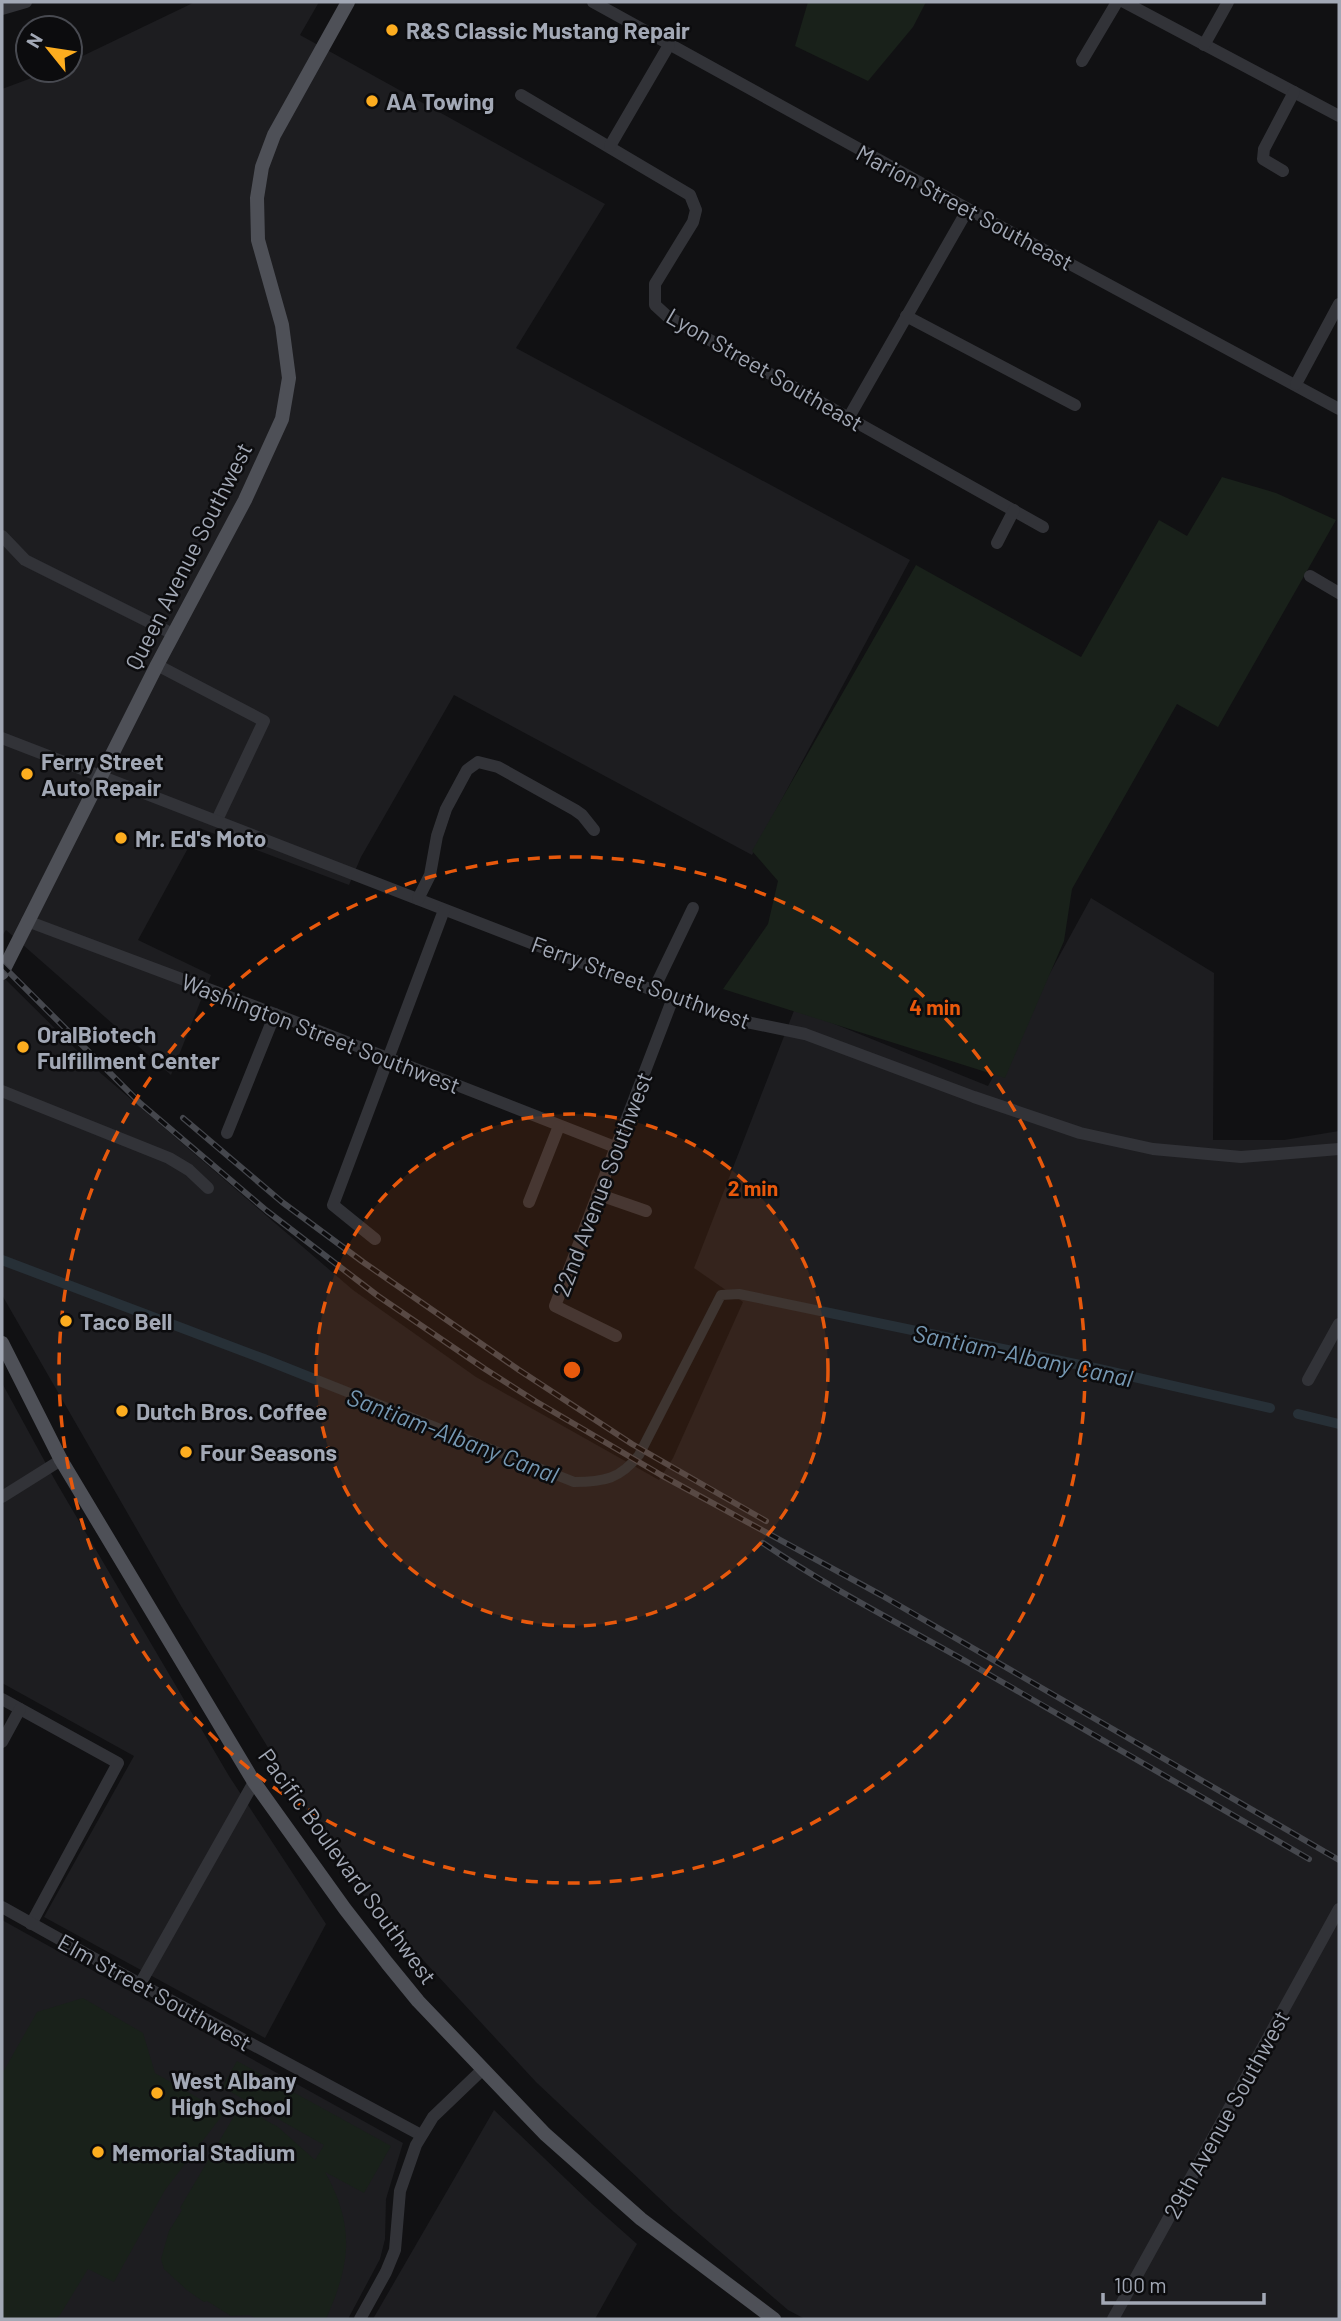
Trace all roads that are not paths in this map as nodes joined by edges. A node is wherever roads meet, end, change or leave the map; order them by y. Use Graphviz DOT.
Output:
graph roads {
  1 [pos="26,2"];
  2 [pos="348,2"];
  3 [pos="593,2"];
  4 [pos="1117,2"];
  5 [pos="1124,2"];
  6 [pos="1228,2"];
  7 [pos="2,9"];
  8 [pos="1204,45"];
  9 [pos="669,46"];
  10 [pos="1082,61"];
  11 [pos="1294,92"];
  12 [pos="521,95"];
  13 [pos="1339,116"];
  14 [pos="610,146"];
  15 [pos="1283,171"];
  16 [pos="968,209"];
  17 [pos="1339,304"];
  18 [pos="906,316"];
  19 [pos="1296,384"];
  20 [pos="1075,405"];
  21 [pos="1339,409"];
  22 [pos="849,417"];
  23 [pos="1014,510"];
  24 [pos="1043,527"];
  25 [pos="2,536"];
  26 [pos="996,543"];
  27 [pos="1310,576"];
  28 [pos="1339,593"];
  29 [pos="173,634"];
  30 [pos="157,665"];
  31 [pos="2,738"];
  32 [pos="102,775"];
  33 [pos="217,820"];
  34 [pos="594,830"];
  35 [pos="418,899"];
  36 [pos="693,908"];
  37 [pos="444,910"];
  38 [pos="27,921"];
  39 [pos="2,973"];
  40 [pos="653,991"];
  41 [pos="673,998"];
  42 [pos="275,1014"];
  43 [pos="388,1059"];
  44 [pos="2,1091"];
  45 [pos="559,1126"];
  46 [pos="227,1133"];
  47 [pos="615,1147"];
  48 [pos="1339,1149"];
  49 [pos="208,1188"];
  50 [pos="597,1194"];
  51 [pos="529,1202"];
  52 [pos="646,1211"];
  53 [pos="375,1239"];
  54 [pos="1339,1324"];
  55 [pos="616,1336"];
  56 [pos="2,1343"];
  57 [pos="1308,1380"];
  58 [pos="61,1460"];
  59 [pos="2,1496"];
  60 [pos="2,1699"];
  61 [pos="20,1709"];
  62 [pos="2,1742"];
  63 [pos="254,1782"];
  64 [pos="2,1907"];
  65 [pos="1339,1909"];
  66 [pos="31,1924"];
  67 [pos="139,1984"];
  68 [pos="482,2070"];
  69 [pos="421,2135"];
  70 [pos="360,2319"];
  71 [pos="774,2319"];
  72 [pos="1113,2319"];
  1 -- 7 [label="street"];
  2 -- 29 [label="main road, Queen Avenue Southwest"];
  3 -- 9 [label="street, Marion Street Southeast"];
  4 -- 10 [label="street"];
  5 -- 8 [label="street"];
  6 -- 8 [label="street"];
  8 -- 11 [label="street"];
  9 -- 14 [label="street"];
  9 -- 16 [label="street, Marion Street Southeast"];
  11 -- 13 [label="street"];
  11 -- 15 [label="street"];
  12 -- 14 [label="street, Lyon Street Southeast"];
  14 -- 22 [label="street, Lyon Street Southeast"];
  16 -- 18 [label="street"];
  16 -- 19 [label="street, Marion Street Southeast"];
  17 -- 19 [label="street"];
  18 -- 20 [label="street"];
  18 -- 22 [label="street"];
  19 -- 21 [label="street, Marion Street Southeast"];
  22 -- 23 [label="street, Lyon Street Southeast"];
  23 -- 24 [label="street, Lyon Street Southeast"];
  23 -- 26 [label="street"];
  25 -- 29 [label="street"];
  27 -- 28 [label="street"];
  29 -- 30 [label="main road, Queen Avenue Southwest"];
  30 -- 32 [label="main road, Queen Avenue Southwest"];
  30 -- 33 [label="street"];
  31 -- 32 [label="street, Ferry Street Southwest"];
  32 -- 33 [label="street, Ferry Street Southwest"];
  32 -- 38 [label="main road, Queen Avenue Southwest"];
  33 -- 35 [label="street, Ferry Street Southwest"];
  34 -- 35 [label="street"];
  35 -- 37 [label="street, Ferry Street Southwest"];
  36 -- 40 [label="street"];
  37 -- 40 [label="street, Ferry Street Southwest"];
  37 -- 43 [label="street"];
  38 -- 39 [label="main road, Queen Avenue Southwest"];
  38 -- 42 [label="street, Washington Street Southwest"];
  40 -- 41 [label="street, Ferry Street Southwest"];
  41 -- 47 [label="street, 22nd Avenue Southwest"];
  41 -- 48 [label="street, Ferry Street Southwest"];
  42 -- 43 [label="street, Washington Street Southwest"];
  42 -- 46 [label="street"];
  43 -- 45 [label="street, Washington Street Southwest"];
  43 -- 53 [label="street"];
  44 -- 49 [label="street"];
  45 -- 47 [label="street, Washington Street Southwest"];
  45 -- 51 [label="street"];
  47 -- 50 [label="street, 22nd Avenue Southwest"];
  50 -- 52 [label="street"];
  50 -- 55 [label="street, 22nd Avenue Southwest"];
  54 -- 57 [label="street"];
  56 -- 58 [label="main road, Pacific Boulevard Southwest"];
  58 -- 59 [label="street"];
  58 -- 63 [label="main road, Pacific Boulevard Southwest"];
  60 -- 61 [label="street"];
  61 -- 62 [label="street"];
  61 -- 66 [label="street"];
  63 -- 67 [label="street"];
  63 -- 68 [label="main road, Pacific Boulevard Southwest"];
  64 -- 66 [label="street, Elm Street Southwest"];
  65 -- 72 [label="street, 29th Avenue Southwest"];
  66 -- 67 [label="street, Elm Street Southwest"];
  67 -- 69 [label="street, Elm Street Southwest"];
  68 -- 69 [label="street"];
  68 -- 71 [label="main road, Pacific Boulevard Southwest"];
  69 -- 70 [label="street"];
}
